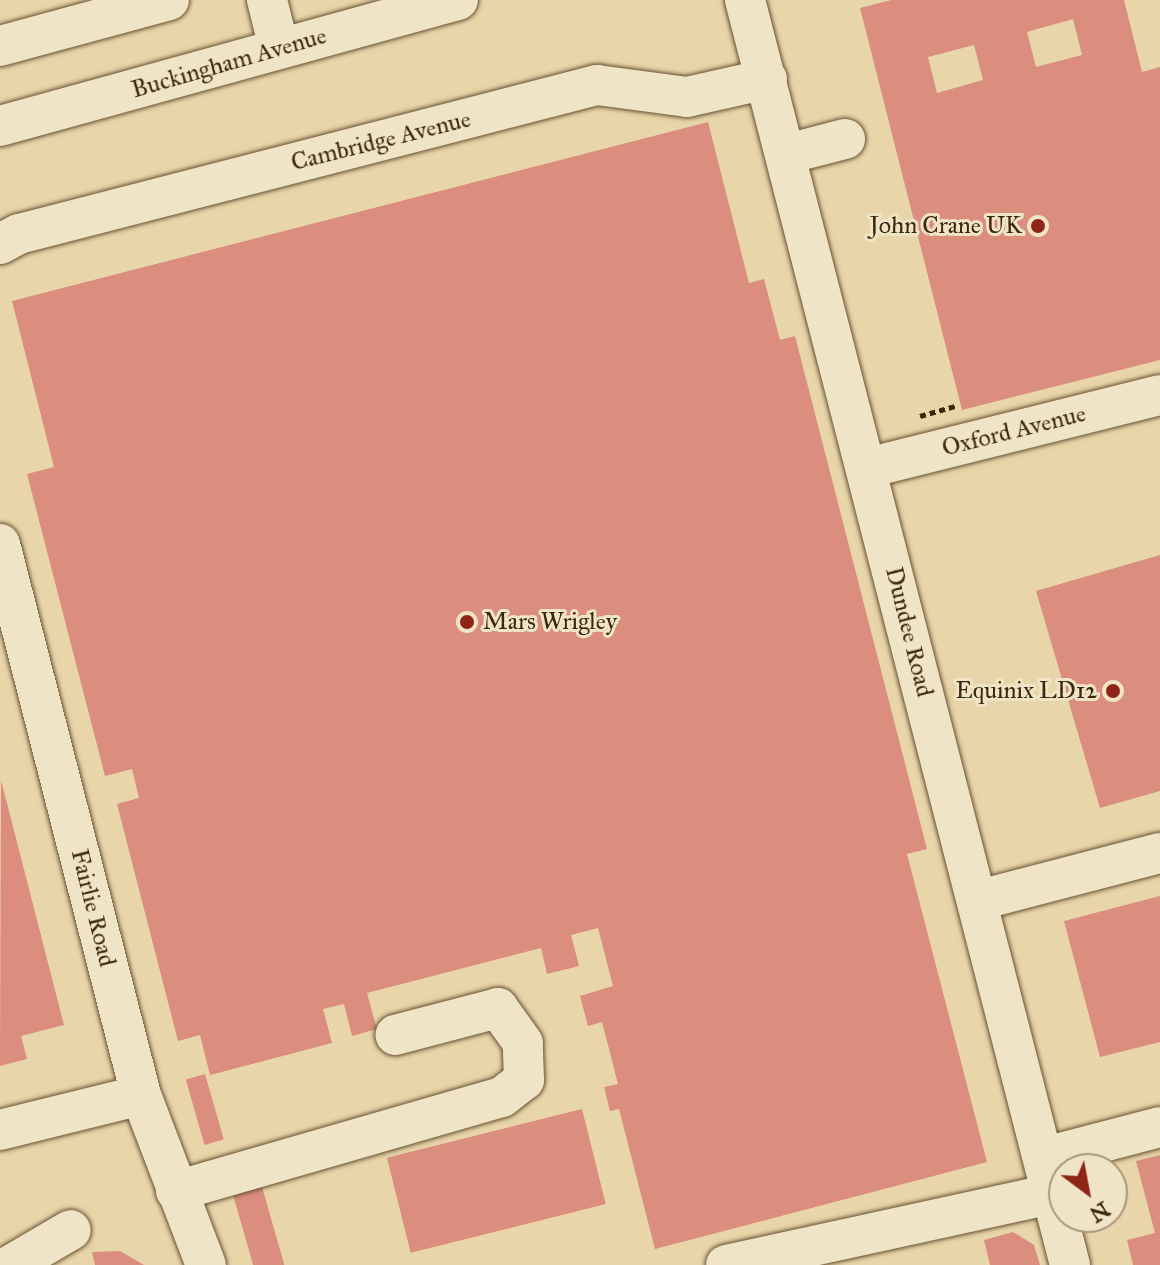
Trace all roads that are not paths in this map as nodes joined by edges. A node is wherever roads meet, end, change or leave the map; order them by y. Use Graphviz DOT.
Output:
graph roads {
  1 [pos="169,0"];
  2 [pos="267,0"];
  3 [pos="458,0"];
  4 [pos="745,0"];
  5 [pos="0,46"];
  6 [pos="279,48"];
  7 [pos="767,79"];
  8 [pos="0,126"];
  9 [pos="845,139"];
  10 [pos="787,154"];
  11 [pos="0,244"];
  12 [pos="1160,395"];
  13 [pos="867,468"];
  14 [pos="0,547"];
  15 [pos="1160,853"];
  16 [pos="979,900"];
  17 [pos="395,1035"];
  18 [pos="141,1095"];
  19 [pos="1160,1127"];
  20 [pos="0,1130"];
  21 [pos="1099,1153"];
  22 [pos="1048,1175"];
  23 [pos="176,1191"];
  24 [pos="71,1230"];
  25 [pos="1062,1233"];
  26 [pos="11,1265"];
  27 [pos="206,1265"];
  28 [pos="726,1265"];
  29 [pos="1070,1265"];
  1 -- 5 [label="street"];
  2 -- 6 [label="street"];
  3 -- 6 [label="street, Buckingham Avenue"];
  4 -- 7 [label="street, Dundee Road"];
  6 -- 8 [label="street, Buckingham Avenue"];
  7 -- 10 [label="street, Dundee Road"];
  7 -- 11 [label="street, Cambridge Avenue"];
  9 -- 10 [label="street"];
  10 -- 13 [label="street, Dundee Road"];
  12 -- 13 [label="street, Oxford Avenue"];
  13 -- 16 [label="street, Dundee Road"];
  14 -- 18 [label="street, Fairlie Road"];
  15 -- 16 [label="street"];
  16 -- 22 [label="street, Dundee Road"];
  17 -- 23 [label="street"];
  18 -- 20 [label="street"];
  18 -- 23 [label="street, Fairlie Road"];
  19 -- 21 [label="street"];
  22 -- 28 [label="street"];
  23 -- 27 [label="street, Fairlie Road"];
  24 -- 26 [label="street"];
  25 -- 29 [label="street, Dundee Road"];
}
